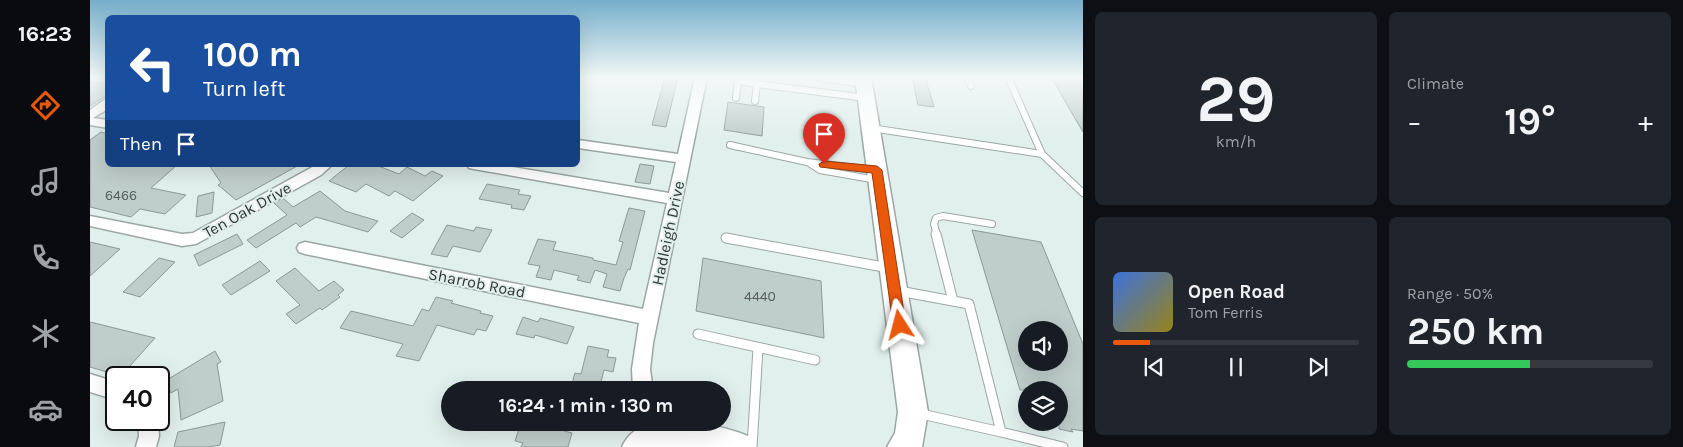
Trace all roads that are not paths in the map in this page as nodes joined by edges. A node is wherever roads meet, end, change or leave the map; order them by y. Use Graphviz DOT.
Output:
graph roads {
  1 [pos="697,98"];
  2 [pos="755,98"];
  3 [pos="866,98"];
  4 [pos="1017,98"];
  5 [pos="755,101"];
  6 [pos="105,105"];
  7 [pos="90,115"];
  8 [pos="90,121"];
  9 [pos="105,124"];
  10 [pos="870,128"];
  11 [pos="580,144"];
  12 [pos="730,145"];
  13 [pos="1042,154"];
  14 [pos="684,159"];
  15 [pos="807,162"];
  16 [pos="322,167"];
  17 [pos="486,167"];
  18 [pos="877,175"];
  19 [pos="1083,193"];
  20 [pos="675,199"];
  21 [pos="90,221"];
  22 [pos="992,224"];
  23 [pos="726,238"];
  24 [pos="305,248"];
  25 [pos="893,279"];
  26 [pos="953,301"];
  27 [pos="650,318"];
  28 [pos="698,334"];
  29 [pos="758,348"];
  30 [pos="815,360"];
  31 [pos="643,381"];
  32 [pos="90,383"];
  33 [pos="105,388"];
  34 [pos="913,412"];
  35 [pos="147,431"];
  36 [pos="1001,432"];
  37 [pos="650,435"];
  38 [pos="146,447"];
  39 [pos="738,447"];
  40 [pos="752,447"];
  41 [pos="903,447"];
  42 [pos="1063,447"];
  1 -- 14 [label="street, Hadleigh Drive"];
  2 -- 5 [label="lane"];
  3 -- 10 [label="street"];
  4 -- 13 [label="lane"];
  6 -- 7 [label="street"];
  8 -- 9 [label="street"];
  10 -- 13 [label="lane"];
  10 -- 18 [label="street"];
  11 -- 14 [label="street"];
  12 -- 15 [label="lane"];
  13 -- 19 [label="lane"];
  14 -- 20 [label="street, Hadleigh Drive"];
  15 -- 18 [label="lane"];
  15 -- 18 [label="lane"];
  16 -- 21 [label="street, Ten Oak Drive"];
  17 -- 20 [label="street"];
  18 -- 25 [label="street"];
  20 -- 27 [label="street, Hadleigh Drive"];
  22 -- 26 [label="lane"];
  23 -- 25 [label="lane"];
  24 -- 27 [label="street, Sharrob Road"];
  25 -- 26 [label="lane"];
  25 -- 34 [label="street"];
  26 -- 36 [label="lane"];
  27 -- 31 [label="street, Hadleigh Drive"];
  28 -- 29 [label="lane"];
  29 -- 30 [label="lane"];
  29 -- 40 [label="lane"];
  32 -- 33 [label="street"];
  34 -- 36 [label="lane"];
  34 -- 41 [label="street"];
  35 -- 38 [label="street"];
  36 -- 42 [label="lane"];
  37 -- 39 [label="street"];
}
